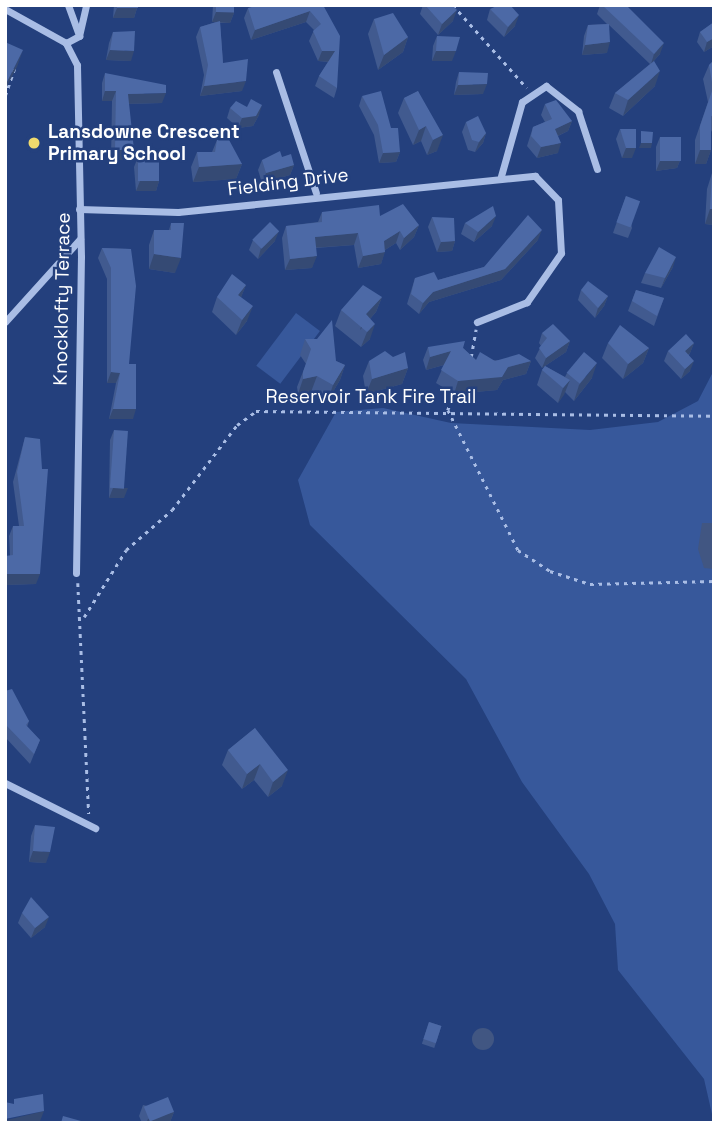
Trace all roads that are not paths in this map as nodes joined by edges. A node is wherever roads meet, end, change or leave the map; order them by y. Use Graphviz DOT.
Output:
graph roads {
  1 [pos="68,5"];
  2 [pos="86,5"];
  3 [pos="5,9"];
  4 [pos="79,36"];
  5 [pos="66,43"];
  6 [pos="276,72"];
  7 [pos="597,170"];
  8 [pos="501,176"];
  9 [pos="316,193"];
  10 [pos="79,209"];
  11 [pos="80,239"];
  12 [pos="5,322"];
  13 [pos="477,323"];
  14 [pos="76,573"];
  15 [pos="5,783"];
  16 [pos="92,827"];
  1 -- 4 [label="street"];
  2 -- 4 [label="street"];
  3 -- 5 [label="street"];
  4 -- 5 [label="street"];
  5 -- 10 [label="street, Knocklofty Terrace"];
  6 -- 9 [label="street"];
  7 -- 8 [label="street"];
  8 -- 9 [label="street, Fielding Drive"];
  8 -- 13 [label="street, Fielding Drive"];
  9 -- 10 [label="street, Fielding Drive"];
  10 -- 11 [label="street, Knocklofty Terrace"];
  11 -- 12 [label="street"];
  11 -- 14 [label="street, Knocklofty Terrace"];
  15 -- 16 [label="street"];
}
